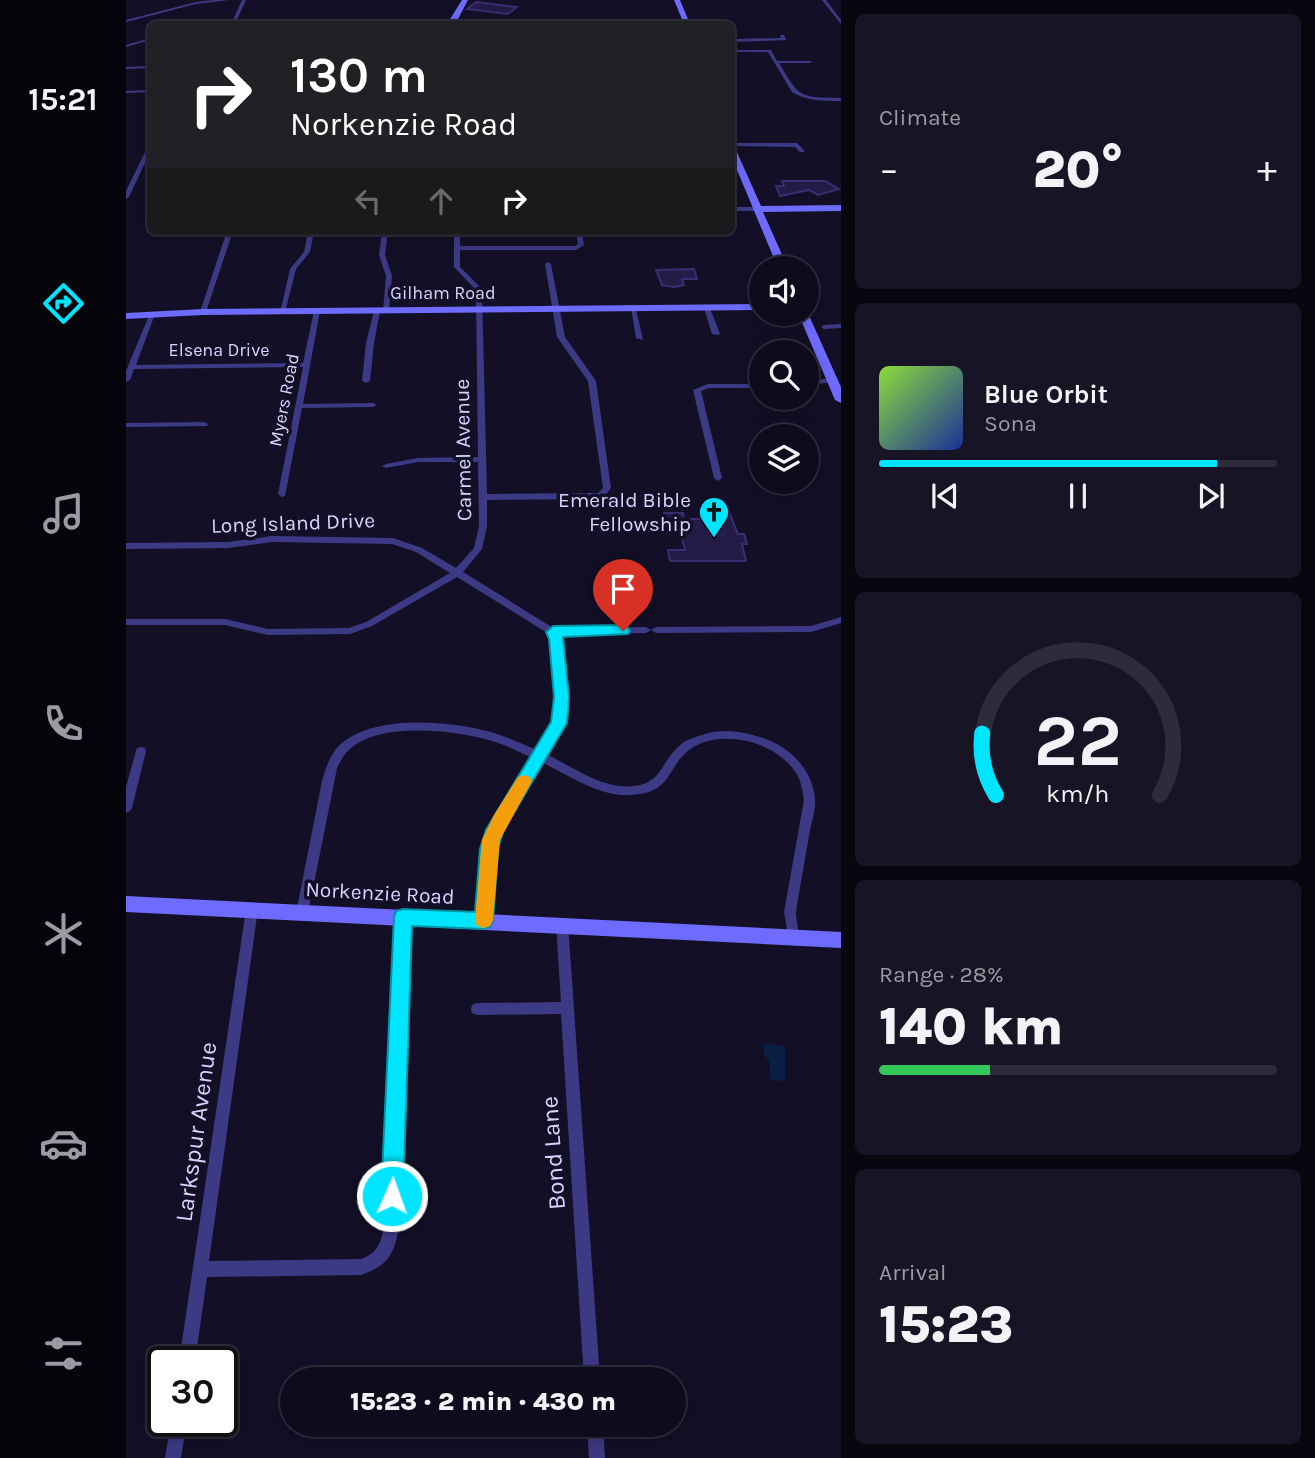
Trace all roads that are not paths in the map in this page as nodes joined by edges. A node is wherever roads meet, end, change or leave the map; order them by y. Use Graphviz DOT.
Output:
graph roads {
  1 [pos="227,0"];
  2 [pos="244,0"];
  3 [pos="458,0"];
  4 [pos="465,0"];
  5 [pos="677,0"];
  6 [pos="824,0"];
  7 [pos="126,21"];
  8 [pos="234,21"];
  9 [pos="447,21"];
  10 [pos="454,21"];
  11 [pos="686,21"];
  12 [pos="841,23"];
  13 [pos="783,39"];
  14 [pos="735,40"];
  15 [pos="147,41"];
  16 [pos="126,46"];
  17 [pos="735,51"];
  18 [pos="776,62"];
  19 [pos="810,62"];
  20 [pos="147,67"];
  21 [pos="126,68"];
  22 [pos="126,92"];
  23 [pos="147,92"];
  24 [pos="841,100"];
  25 [pos="735,145"];
  26 [pos="802,151"];
  27 [pos="147,153"];
  28 [pos="735,157"];
  29 [pos="126,197"];
  30 [pos="841,208"];
  31 [pos="735,209"];
  32 [pos="757,209"];
  33 [pos="229,235"];
  34 [pos="310,235"];
  35 [pos="384,235"];
  36 [pos="457,235"];
  37 [pos="580,235"];
  38 [pos="457,248"];
  39 [pos="778,256"];
  40 [pos="548,264"];
  41 [pos="749,307"];
  42 [pos="707,308"];
  43 [pos="633,309"];
  44 [pos="479,310"];
  45 [pos="556,310"];
  46 [pos="317,311"];
  47 [pos="382,311"];
  48 [pos="203,312"];
  49 [pos="282,312"];
  50 [pos="152,314"];
  51 [pos="126,316"];
  52 [pos="809,326"];
  53 [pos="841,326"];
  54 [pos="824,327"];
  55 [pos="716,334"];
  56 [pos="640,338"];
  57 [pos="307,365"];
  58 [pos="131,367"];
  59 [pos="126,380"];
  60 [pos="832,380"];
  61 [pos="366,381"];
  62 [pos="819,382"];
  63 [pos="749,386"];
  64 [pos="841,400"];
  65 [pos="373,405"];
  66 [pos="299,406"];
  67 [pos="204,424"];
  68 [pos="126,425"];
  69 [pos="481,459"];
  70 [pos="386,466"];
  71 [pos="718,478"];
  72 [pos="282,494"];
  73 [pos="483,497"];
  74 [pos="126,546"];
  75 [pos="457,573"];
  76 [pos="841,620"];
  77 [pos="126,622"];
  78 [pos="553,632"];
  79 [pos="141,751"];
  80 [pos="540,757"];
  81 [pos="126,808"];
  82 [pos="126,904"];
  83 [pos="252,909"];
  84 [pos="302,913"];
  85 [pos="403,917"];
  86 [pos="484,921"];
  87 [pos="562,924"];
  88 [pos="793,937"];
  89 [pos="841,940"];
  90 [pos="568,1008"];
  91 [pos="477,1009"];
  92 [pos="201,1269"];
  93 [pos="189,1346"];
  94 [pos="591,1367"];
  95 [pos="176,1437"];
  96 [pos="596,1437"];
  97 [pos="173,1458"];
  98 [pos="597,1458"];
  1 -- 7 [label="street"];
  2 -- 8 [label="street"];
  3 -- 9 [label="street"];
  4 -- 10 [label="street"];
  5 -- 11 [label="street"];
  6 -- 12 [label="street"];
  13 -- 14 [label="street"];
  15 -- 16 [label="street"];
  17 -- 18 [label="street"];
  18 -- 19 [label="street"];
  18 -- 24 [label="street"];
  20 -- 21 [label="street"];
  22 -- 23 [label="street"];
  25 -- 26 [label="street"];
  27 -- 29 [label="street"];
  28 -- 32 [label="street"];
  30 -- 32 [label="street"];
  31 -- 32 [label="street"];
  32 -- 39 [label="street"];
  33 -- 48 [label="street"];
  34 -- 49 [label="street"];
  35 -- 47 [label="street"];
  36 -- 38 [label="street, Carmel Avenue"];
  37 -- 38 [label="street"];
  38 -- 44 [label="street, Carmel Avenue"];
  40 -- 45 [label="street"];
  41 -- 42 [label="street, Gilham Road"];
  42 -- 43 [label="street, Gilham Road"];
  42 -- 55 [label="street"];
  43 -- 45 [label="street, Gilham Road"];
  43 -- 56 [label="street"];
  44 -- 45 [label="street, Gilham Road"];
  44 -- 47 [label="street, Gilham Road"];
  44 -- 69 [label="street, Carmel Avenue"];
  45 -- 73 [label="street"];
  46 -- 47 [label="street, Gilham Road"];
  46 -- 49 [label="street, Gilham Road"];
  46 -- 57 [label="street, Myers Road"];
  47 -- 61 [label="street"];
  48 -- 49 [label="street, Gilham Road"];
  48 -- 50 [label="street, Gilham Road"];
  50 -- 51 [label="street, Gilham Road"];
  50 -- 58 [label="street"];
  52 -- 60 [label="street"];
  53 -- 54 [label="street"];
  57 -- 58 [label="street, Elsena Drive"];
  57 -- 66 [label="street, Myers Road"];
  58 -- 59 [label="street"];
  60 -- 62 [label="street"];
  60 -- 64 [label="street"];
  63 -- 71 [label="street"];
  65 -- 66 [label="street"];
  66 -- 72 [label="street, Myers Road"];
  67 -- 68 [label="street"];
  69 -- 70 [label="street"];
  69 -- 73 [label="street, Carmel Avenue"];
  73 -- 75 [label="street, Carmel Avenue"];
  74 -- 75 [label="street, Long Island Drive"];
  75 -- 77 [label="street, Carmel Avenue"];
  75 -- 78 [label="street, Long Island Drive"];
  76 -- 78 [label="street"];
  78 -- 80 [label="street"];
  79 -- 81 [label="street"];
  80 -- 84 [label="street"];
  80 -- 86 [label="street"];
  80 -- 88 [label="street"];
  82 -- 83 [label="street, Norkenzie Road"];
  83 -- 84 [label="street, Norkenzie Road"];
  83 -- 92 [label="street, Larkspur Avenue"];
  84 -- 85 [label="street, Norkenzie Road"];
  85 -- 86 [label="street, Norkenzie Road"];
  85 -- 92 [label="street"];
  86 -- 87 [label="street, Norkenzie Road"];
  87 -- 88 [label="street, Norkenzie Road"];
  87 -- 90 [label="street, Bond Lane"];
  88 -- 89 [label="street, Norkenzie Road"];
  90 -- 91 [label="street"];
  90 -- 94 [label="street, Bond Lane"];
  92 -- 93 [label="street, Larkspur Avenue"];
  95 -- 97 [label="street"];
  96 -- 98 [label="street"];
}
